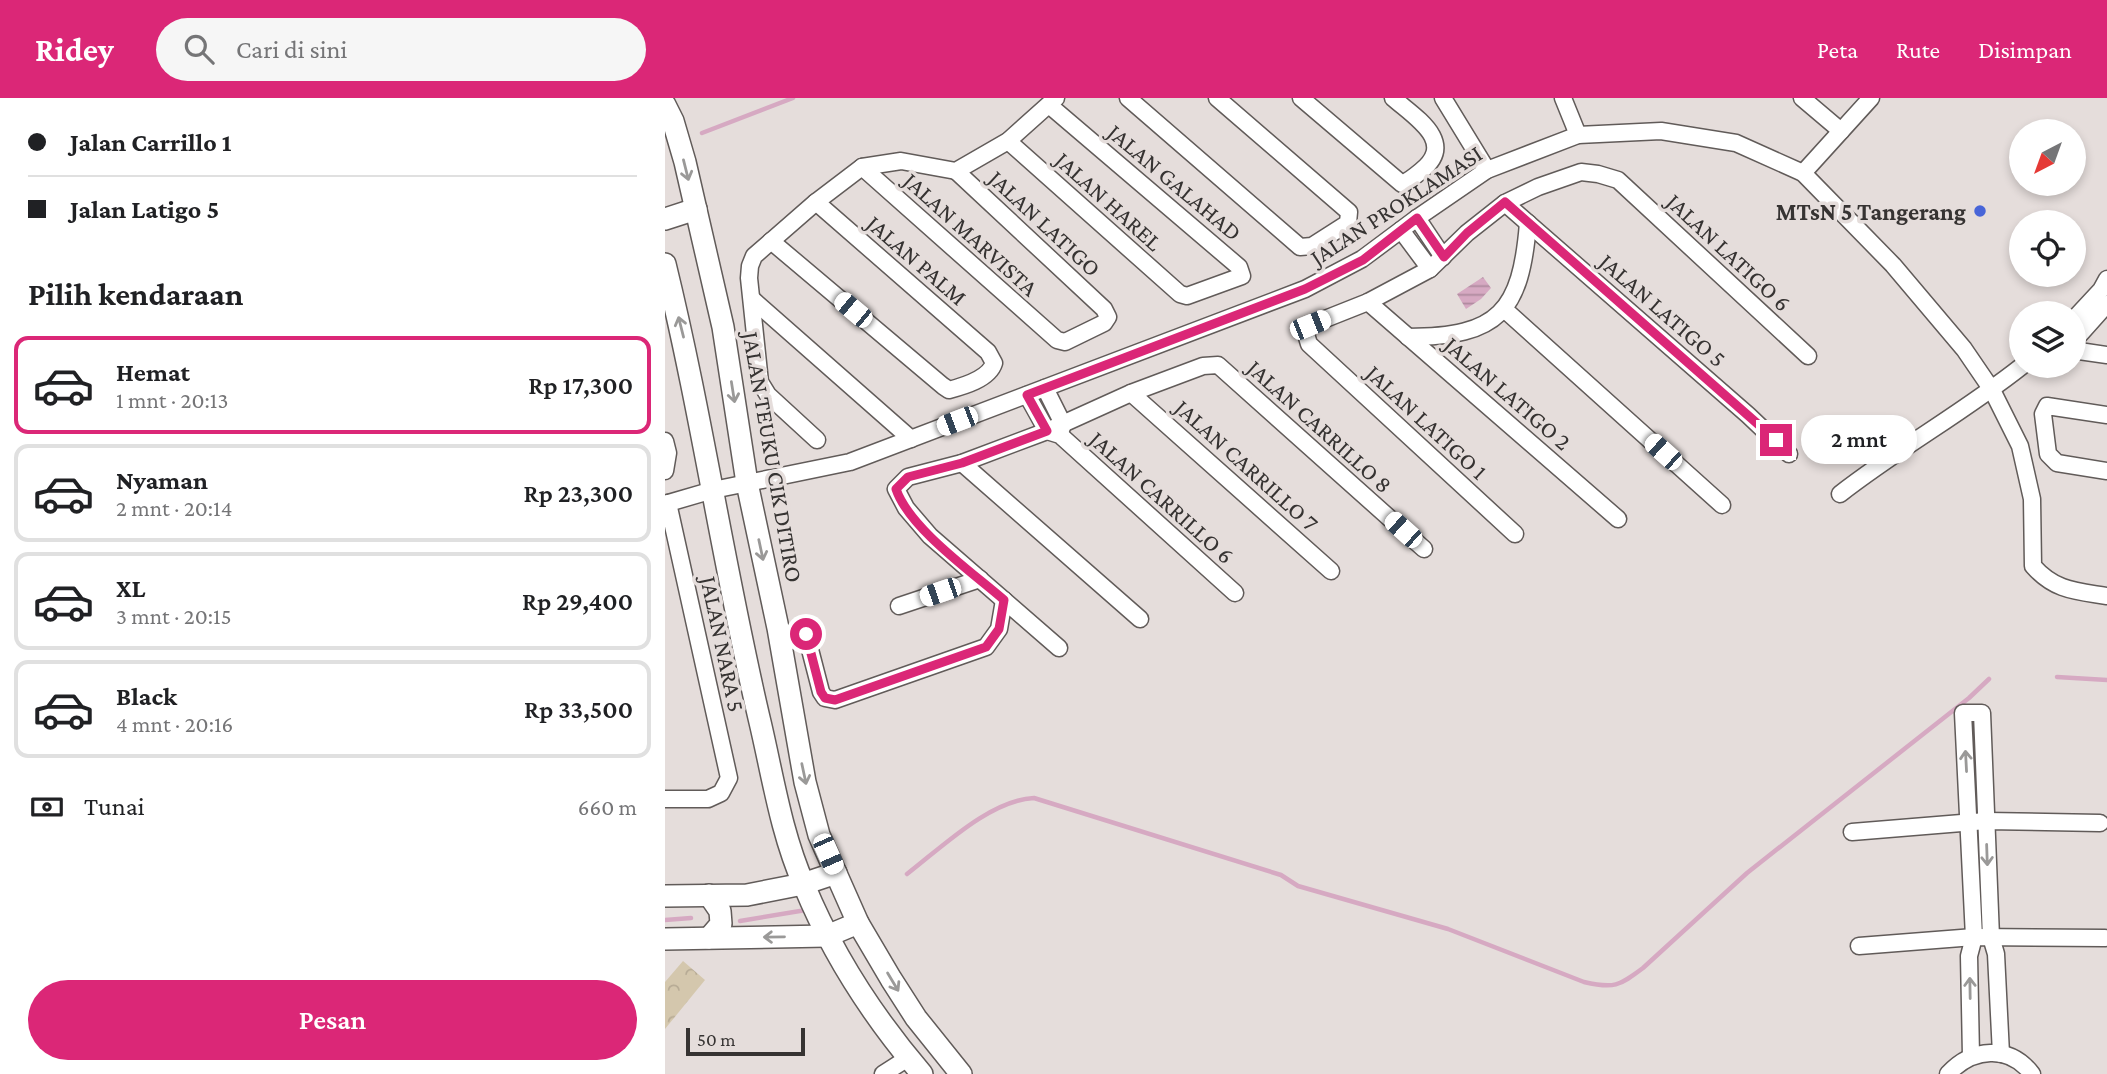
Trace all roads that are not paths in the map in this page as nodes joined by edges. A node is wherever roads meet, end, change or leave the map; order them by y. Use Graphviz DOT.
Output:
graph roads {
  1 [pos="1128,98"];
  2 [pos="1217,98"];
  3 [pos="1301,98"];
  4 [pos="1393,98"];
  5 [pos="1443,98"];
  6 [pos="1563,98"];
  7 [pos="1802,98"];
  8 [pos="1871,98"];
  9 [pos="1053,101"];
  10 [pos="665,105"];
  11 [pos="1841,131"];
  12 [pos="1577,135"];
  13 [pos="1008,141"];
  14 [pos="863,167"];
  15 [pos="1487,170"];
  16 [pos="955,171"];
  17 [pos="1803,173"];
  18 [pos="816,202"];
  19 [pos="1505,202"];
  20 [pos="696,209"];
  21 [pos="1417,218"];
  22 [pos="665,219"];
  23 [pos="1528,223"];
  24 [pos="1401,230"];
  25 [pos="771,241"];
  26 [pos="1444,257"];
  27 [pos="665,264"];
  28 [pos="1430,270"];
  29 [pos="2107,279"];
  30 [pos="1180,294"];
  31 [pos="752,299"];
  32 [pos="1368,302"];
  33 [pos="2107,304"];
  34 [pos="2086,306"];
  35 [pos="1104,309"];
  36 [pos="1504,309"];
  37 [pos="2086,332"];
  38 [pos="1408,337"];
  39 [pos="2086,349"];
  40 [pos="2107,355"];
  41 [pos="1808,356"];
  42 [pos="2009,376"];
  43 [pos="1045,388"];
  44 [pos="1991,390"];
  45 [pos="1132,393"];
  46 [pos="1027,395"];
  47 [pos="2107,415"];
  48 [pos="1057,430"];
  49 [pos="911,439"];
  50 [pos="817,440"];
  51 [pos="665,441"];
  52 [pos="1789,454"];
  53 [pos="962,463"];
  54 [pos="666,470"];
  55 [pos="2107,471"];
  56 [pos="747,483"];
  57 [pos="713,490"];
  58 [pos="1840,494"];
  59 [pos="667,504"];
  60 [pos="1722,505"];
  61 [pos="1618,519"];
  62 [pos="1515,534"];
  63 [pos="1424,549"];
  64 [pos="1331,571"];
  65 [pos="980,579"];
  66 [pos="1235,593"];
  67 [pos="2107,596"];
  68 [pos="1004,600"];
  69 [pos="899,606"];
  70 [pos="1140,619"];
  71 [pos="806,634"];
  72 [pos="1059,648"];
  73 [pos="665,799"];
  74 [pos="1986,821"];
  75 [pos="1968,822"];
  76 [pos="2100,823"];
  77 [pos="1852,832"];
  78 [pos="836,873"];
  79 [pos="803,884"];
  80 [pos="709,895"];
  81 [pos="665,896"];
  82 [pos="858,923"];
  83 [pos="827,936"];
  84 [pos="1974,937"];
  85 [pos="1991,937"];
  86 [pos="709,938"];
  87 [pos="2105,938"];
  88 [pos="665,939"];
  89 [pos="1859,946"];
  90 [pos="2001,1054"];
  91 [pos="1971,1056"];
  92 [pos="915,1066"];
  93 [pos="883,1074"];
  94 [pos="961,1074"];
  95 [pos="1948,1074"];
  96 [pos="2032,1074"];
  1 -- 2 [label="street"];
  3 -- 4 [label="street"];
  5 -- 15 [label="street"];
  6 -- 12 [label="street"];
  7 -- 11 [label="street"];
  8 -- 11 [label="street"];
  9 -- 13 [label="street"];
  9 -- 30 [label="street, JALAN GALAHAD"];
  10 -- 20 [label="main road, JALAN TEUKU CIK DITIRO, one-way"];
  11 -- 17 [label="street"];
  12 -- 15 [label="street, JALAN PROKLAMASI"];
  12 -- 17 [label="street, JALAN PROKLAMASI"];
  13 -- 16 [label="street"];
  13 -- 30 [label="street, JALAN HAREL"];
  14 -- 16 [label="street"];
  14 -- 18 [label="street"];
  14 -- 35 [label="street, JALAN MARVISTA"];
  15 -- 21 [label="street, JALAN PROKLAMASI"];
  16 -- 35 [label="street, JALAN LATIGO"];
  17 -- 44 [label="street, JALAN PROKLAMASI"];
  18 -- 25 [label="street"];
  18 -- 25 [label="street, JALAN PALM"];
  19 -- 23 [label="street, JALAN LATIGO 5"];
  19 -- 26 [label="street"];
  19 -- 41 [label="street, JALAN LATIGO 6"];
  20 -- 22 [label="main road"];
  20 -- 56 [label="main road, JALAN TEUKU CIK DITIRO, one-way"];
  21 -- 24 [label="street, JALAN PROKLAMASI"];
  21 -- 26 [label="street"];
  23 -- 36 [label="street"];
  23 -- 52 [label="street, JALAN LATIGO 5"];
  24 -- 28 [label="street"];
  24 -- 43 [label="street, JALAN PROKLAMASI"];
  25 -- 31 [label="street"];
  26 -- 28 [label="street"];
  57 -- 27 [label="main road, one-way"];
  28 -- 32 [label="street"];
  29 -- 34 [label="street"];
  31 -- 49 [label="street"];
  31 -- 50 [label="street"];
  32 -- 38 [label="street, JALAN LATIGO 2"];
  32 -- 62 [label="street, JALAN LATIGO 1"];
  33 -- 37 [label="street"];
  36 -- 38 [label="street"];
  36 -- 60 [label="street"];
  38 -- 61 [label="street, JALAN LATIGO 2"];
  39 -- 40 [label="street"];
  42 -- 44 [label="street"];
  43 -- 46 [label="street, JALAN PROKLAMASI"];
  43 -- 48 [label="street"];
  44 -- 58 [label="street"];
  44 -- 67 [label="street, JALAN PROKLAMASI"];
  45 -- 48 [label="street"];
  45 -- 63 [label="street, JALAN CARRILLO 8"];
  45 -- 64 [label="street, JALAN CARRILLO 7"];
  46 -- 48 [label="street"];
  46 -- 49 [label="street, JALAN PROKLAMASI"];
  47 -- 55 [label="street"];
  48 -- 53 [label="street"];
  48 -- 66 [label="street, JALAN CARRILLO 6"];
  49 -- 56 [label="street, JALAN PROKLAMASI"];
  51 -- 54 [label="street"];
  53 -- 65 [label="street"];
  53 -- 70 [label="street"];
  56 -- 57 [label="street, JALAN PROKLAMASI"];
  56 -- 78 [label="main road, JALAN TEUKU CIK DITIRO, one-way"];
  57 -- 59 [label="street, JALAN PROKLAMASI"];
  57 -- 79 [label="main road"];
  59 -- 73 [label="street, JALAN NARA 5"];
  65 -- 68 [label="street"];
  65 -- 69 [label="street"];
  68 -- 71 [label="street"];
  68 -- 72 [label="street"];
  74 -- 75 [label="street"];
  75 -- 74 [label="street, one-way"];
  74 -- 76 [label="street"];
  74 -- 85 [label="street, one-way"];
  75 -- 77 [label="street"];
  75 -- 84 [label="street"];
  78 -- 79 [label="main road"];
  78 -- 82 [label="main road, JALAN TEUKU CIK DITIRO"];
  79 -- 80 [label="main road"];
  79 -- 83 [label="main road"];
  80 -- 81 [label="main road"];
  80 -- 86 [label="main road"];
  82 -- 83 [label="main road"];
  82 -- 94 [label="main road, JALAN TEUKU CIK DITIRO, one-way"];
  83 -- 86 [label="main road, one-way"];
  83 -- 92 [label="main road"];
  84 -- 85 [label="street"];
  84 -- 89 [label="street"];
  91 -- 84 [label="street, one-way"];
  85 -- 87 [label="street"];
  85 -- 90 [label="street"];
  86 -- 88 [label="main road"];
  90 -- 91 [label="street"];
  90 -- 96 [label="street"];
  91 -- 95 [label="street"];
  92 -- 93 [label="street"];
}
